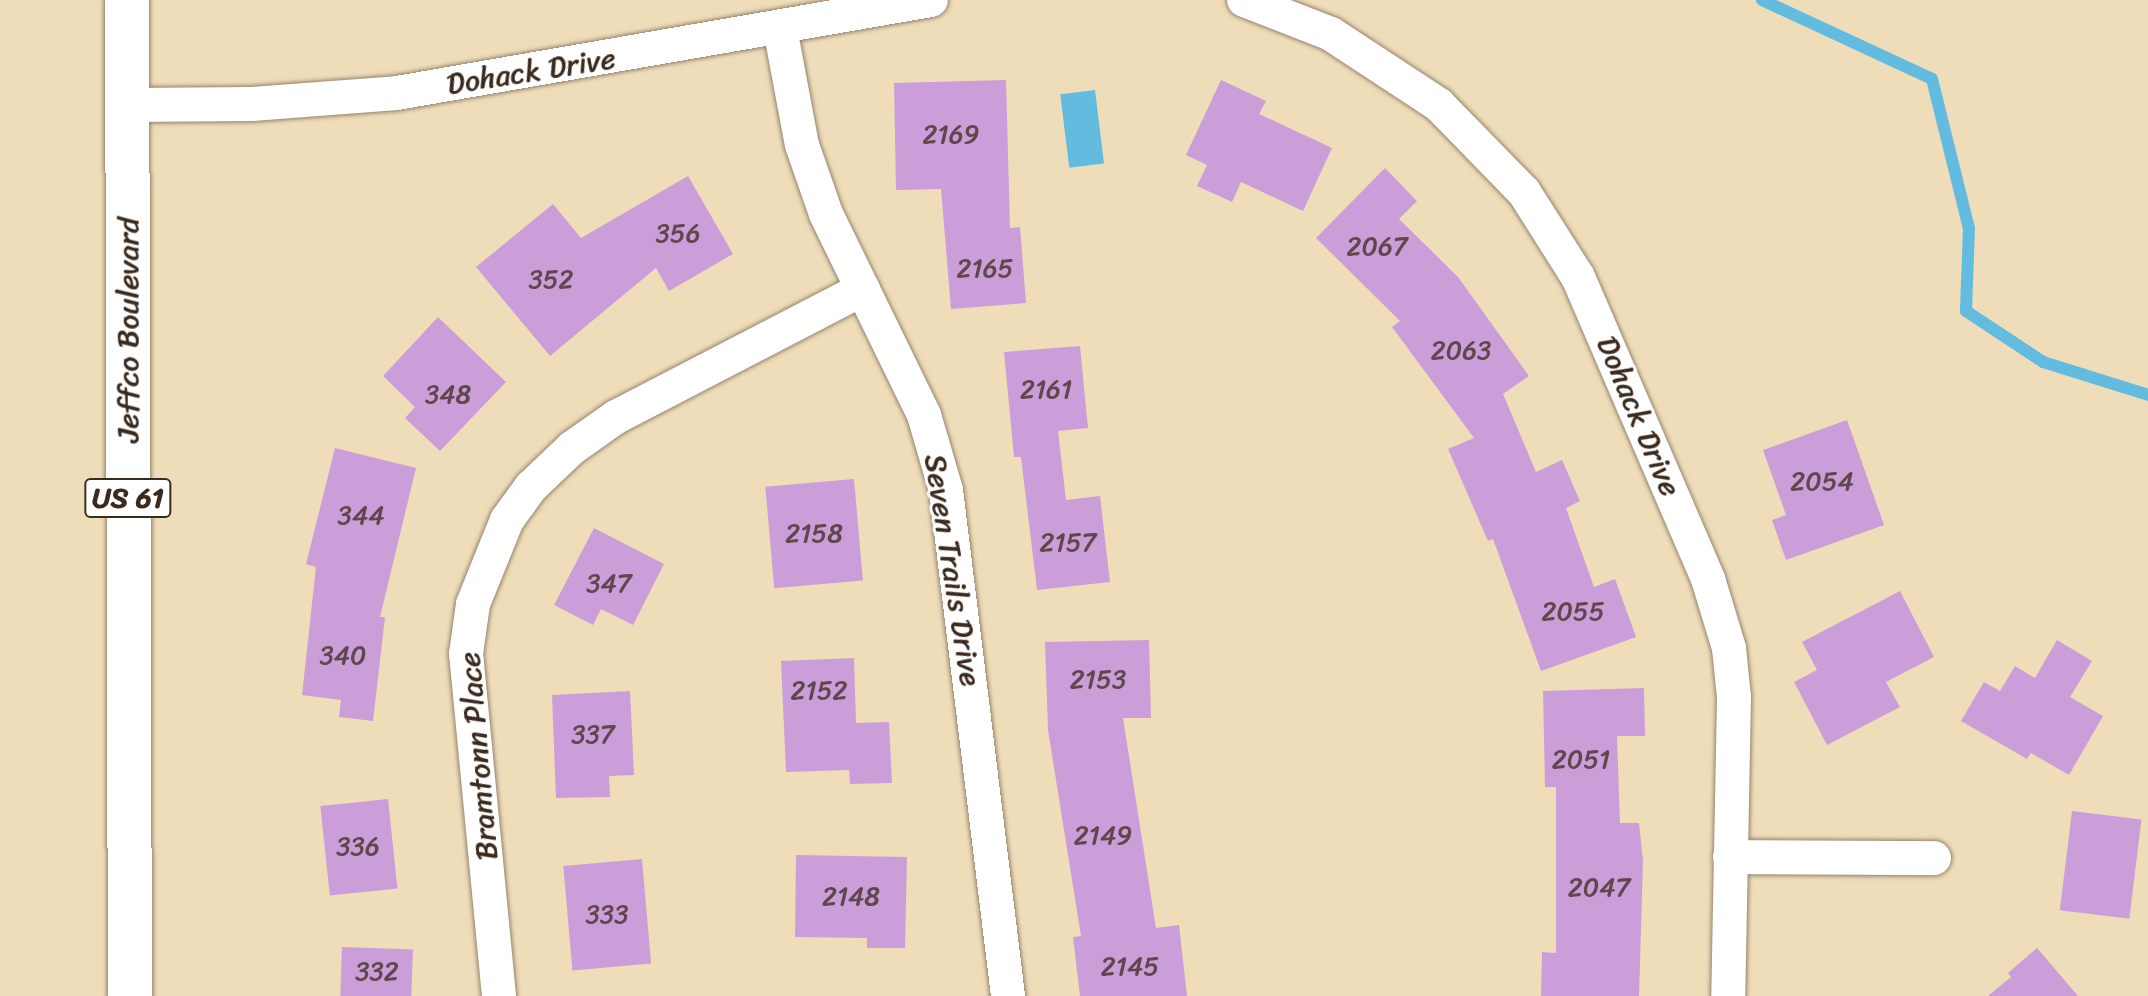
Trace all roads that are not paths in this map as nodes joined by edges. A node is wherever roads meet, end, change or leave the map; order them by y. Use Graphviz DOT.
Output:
graph roads {
  1 [pos="127,0"];
  2 [pos="931,0"];
  3 [pos="1244,0"];
  4 [pos="780,28"];
  5 [pos="128,105"];
  6 [pos="863,289"];
  7 [pos="1730,857"];
  8 [pos="1934,858"];
  9 [pos="130,996"];
  10 [pos="499,996"];
  11 [pos="1008,996"];
  12 [pos="1728,996"];
  1 -- 5 [label="main road, Jeffco Boulevard / US 61"];
  2 -- 4 [label="street, Dohack Drive"];
  3 -- 7 [label="street, Dohack Drive"];
  4 -- 5 [label="street, Dohack Drive"];
  4 -- 6 [label="street, Seven Trails Drive"];
  5 -- 9 [label="main road, Jeffco Boulevard / US 61"];
  6 -- 10 [label="street, Bramtonn Place"];
  6 -- 11 [label="street, Seven Trails Drive"];
  7 -- 8 [label="street"];
  7 -- 12 [label="street, Dohack Drive"];
}
